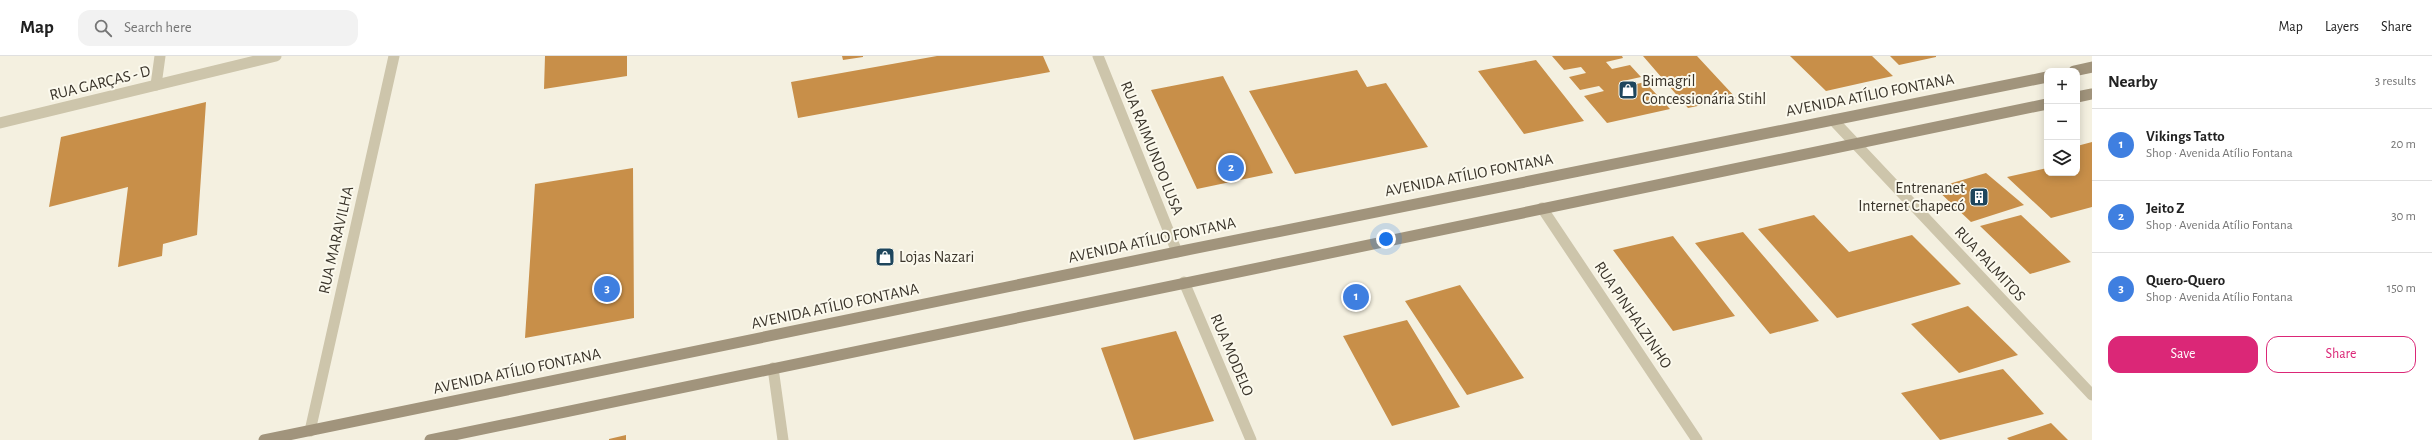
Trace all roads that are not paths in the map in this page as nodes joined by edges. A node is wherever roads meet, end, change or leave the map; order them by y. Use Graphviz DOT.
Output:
graph roads {
  1 [pos="160,56"];
  2 [pos="276,56"];
  3 [pos="394,56"];
  4 [pos="1098,56"];
  5 [pos="2092,67"];
  6 [pos="2080,70"];
  7 [pos="2044,78"];
  8 [pos="156,85"];
  9 [pos="2092,94"];
  10 [pos="2080,96"];
  11 [pos="2044,105"];
  12 [pos="1833,120"];
  13 [pos="0,123"];
  14 [pos="1854,143"];
  15 [pos="1542,208"];
  16 [pos="1177,252"];
  17 [pos="1184,282"];
  18 [pos="773,368"];
  19 [pos="2092,395"];
  20 [pos="310,430"];
  21 [pos="264,440"];
  22 [pos="430,440"];
  23 [pos="783,440"];
  24 [pos="1251,440"];
  25 [pos="1697,440"];
  1 -- 8 [label="street"];
  2 -- 8 [label="street, RUA GARÇAS - D"];
  3 -- 20 [label="street, RUA MARAVILHA"];
  4 -- 16 [label="street, RUA RAIMUNDO LUSA"];
  5 -- 6 [label="main road"];
  7 -- 12 [label="main road, AVENIDA ATÍLIO FONTANA"];
  8 -- 13 [label="street, RUA GARÇAS - D"];
  9 -- 10 [label="main road"];
  11 -- 14 [label="main road"];
  12 -- 14 [label="street, RUA PALMITOS"];
  12 -- 16 [label="main road, AVENIDA ATÍLIO FONTANA"];
  14 -- 15 [label="main road"];
  14 -- 19 [label="street, RUA PALMITOS"];
  15 -- 17 [label="main road"];
  15 -- 25 [label="street, RUA PINHALZINHO"];
  16 -- 20 [label="main road, AVENIDA ATÍLIO FONTANA"];
  17 -- 18 [label="main road"];
  17 -- 24 [label="street, RUA MODELO"];
  18 -- 22 [label="main road"];
  18 -- 23 [label="street"];
  20 -- 21 [label="main road, AVENIDA ATÍLIO FONTANA"];
}
